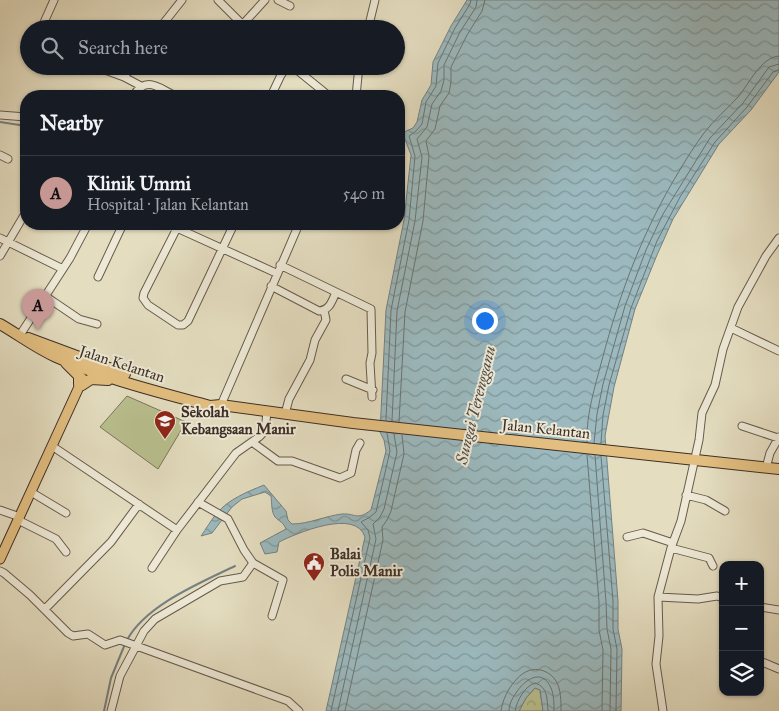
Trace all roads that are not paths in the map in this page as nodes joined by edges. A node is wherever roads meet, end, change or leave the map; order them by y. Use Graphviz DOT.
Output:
graph roads {
  1 [pos="54,0"];
  2 [pos="182,0"];
  3 [pos="218,0"];
  4 [pos="265,0"];
  5 [pos="278,0"];
  6 [pos="375,0"];
  7 [pos="290,6"];
  8 [pos="44,20"];
  9 [pos="166,20"];
  10 [pos="238,20"];
  11 [pos="250,20"];
  12 [pos="370,20"];
  13 [pos="119,75"];
  14 [pos="281,75"];
  15 [pos="302,75"];
  16 [pos="358,75"];
  17 [pos="124,77"];
  18 [pos="140,88"];
  19 [pos="163,90"];
  20 [pos="274,90"];
  21 [pos="321,90"];
  22 [pos="357,90"];
  23 [pos="0,115"];
  24 [pos="20,117"];
  25 [pos="0,155"];
  26 [pos="8,159"];
  27 [pos="20,222"];
  28 [pos="85,230"];
  29 [pos="120,230"];
  30 [pos="176,230"];
  31 [pos="181,230"];
  32 [pos="231,230"];
  33 [pos="296,230"];
  34 [pos="0,238"];
  35 [pos="779,238"];
  36 [pos="8,242"];
  37 [pos="223,249"];
  38 [pos="0,256"];
  39 [pos="280,264"];
  40 [pos="63,269"];
  41 [pos="276,273"];
  42 [pos="98,277"];
  43 [pos="271,286"];
  44 [pos="336,292"];
  45 [pos="45,296"];
  46 [pos="324,310"];
  47 [pos="0,324"];
  48 [pos="97,324"];
  49 [pos="731,328"];
  50 [pos="20,335"];
  51 [pos="779,351"];
  52 [pos="58,358"];
  53 [pos="89,365"];
  54 [pos="346,379"];
  55 [pos="80,385"];
  56 [pos="143,387"];
  57 [pos="221,405"];
  58 [pos="267,412"];
  59 [pos="285,414"];
  60 [pos="742,426"];
  61 [pos="778,438"];
  62 [pos="252,442"];
  63 [pos="360,443"];
  64 [pos="52,446"];
  65 [pos="695,460"];
  66 [pos="766,468"];
  67 [pos="779,469"];
  68 [pos="30,492"];
  69 [pos="686,496"];
  70 [pos="198,502"];
  71 [pos="139,504"];
  72 [pos="0,510"];
  73 [pos="725,511"];
  74 [pos="66,513"];
  75 [pos="19,518"];
  76 [pos="177,530"];
  77 [pos="627,537"];
  78 [pos="672,546"];
  79 [pos="66,552"];
  80 [pos="0,559"];
  81 [pos="253,563"];
  82 [pos="713,566"];
  83 [pos="152,568"];
  84 [pos="0,571"];
  85 [pos="658,597"];
  86 [pos="719,597"];
  87 [pos="764,608"];
  88 [pos="45,609"];
  89 [pos="779,610"];
  90 [pos="272,616"];
  91 [pos="134,645"];
  92 [pos="764,663"];
  93 [pos="779,669"];
  94 [pos="111,711"];
  95 [pos="299,711"];
  96 [pos="663,711"];
  1 -- 8 [label="street"];
  2 -- 9 [label="street"];
  3 -- 10 [label="street"];
  4 -- 11 [label="street"];
  5 -- 7 [label="street"];
  6 -- 12 [label="street"];
  13 -- 17 [label="street"];
  14 -- 20 [label="street"];
  15 -- 21 [label="street"];
  16 -- 22 [label="street"];
  17 -- 18 [label="street"];
  18 -- 19 [label="street"];
  23 -- 24 [label="street"];
  25 -- 26 [label="street"];
  27 -- 36 [label="street"];
  28 -- 40 [label="street"];
  29 -- 42 [label="street"];
  30 -- 37 [label="street"];
  31 -- 37 [label="street"];
  32 -- 37 [label="street"];
  33 -- 39 [label="street"];
  34 -- 36 [label="street"];
  35 -- 49 [label="street"];
  36 -- 38 [label="street"];
  36 -- 40 [label="street"];
  37 -- 41 [label="street"];
  39 -- 41 [label="street"];
  39 -- 44 [label="street"];
  40 -- 45 [label="street"];
  41 -- 43 [label="street"];
  43 -- 46 [label="street"];
  43 -- 57 [label="street"];
  44 -- 46 [label="street"];
  44 -- 54 [label="street"];
  45 -- 48 [label="street"];
  45 -- 50 [label="street"];
  46 -- 59 [label="street"];
  47 -- 50 [label="highway, Jalan Kelantan"];
  49 -- 51 [label="street"];
  49 -- 65 [label="street"];
  50 -- 52 [label="highway, Jalan Kelantan"];
  50 -- 53 [label="highway, Jalan Kelantan"];
  52 -- 53 [label="highway, Jalan Kelantan"];
  52 -- 55 [label="highway"];
  53 -- 55 [label="main road"];
  53 -- 56 [label="highway, Jalan Kelantan"];
  53 -- 57 [label="highway, Jalan Kelantan"];
  55 -- 56 [label="highway"];
  55 -- 64 [label="main road"];
  56 -- 57 [label="highway, Jalan Kelantan"];
  57 -- 58 [label="highway, Jalan Kelantan"];
  58 -- 59 [label="highway, Jalan Kelantan"];
  58 -- 62 [label="street"];
  59 -- 65 [label="highway, Jalan Kelantan"];
  60 -- 61 [label="street"];
  61 -- 66 [label="street"];
  62 -- 63 [label="street"];
  62 -- 70 [label="street"];
  64 -- 68 [label="main road"];
  64 -- 71 [label="street"];
  65 -- 66 [label="highway, Jalan Kelantan"];
  65 -- 69 [label="street"];
  66 -- 67 [label="highway, Jalan Kelantan"];
  68 -- 74 [label="street"];
  68 -- 75 [label="main road"];
  69 -- 73 [label="street"];
  69 -- 78 [label="street"];
  70 -- 76 [label="street"];
  70 -- 81 [label="street"];
  71 -- 76 [label="street"];
  71 -- 88 [label="street"];
  72 -- 75 [label="street"];
  75 -- 79 [label="street"];
  75 -- 80 [label="main road"];
  76 -- 83 [label="street"];
  77 -- 78 [label="street"];
  78 -- 82 [label="street"];
  78 -- 85 [label="street"];
  81 -- 90 [label="street"];
  81 -- 91 [label="street"];
  84 -- 88 [label="street"];
  85 -- 86 [label="street"];
  85 -- 96 [label="street"];
  87 -- 89 [label="street"];
  88 -- 91 [label="street"];
  91 -- 94 [label="street"];
  91 -- 95 [label="street"];
  92 -- 93 [label="street"];
}
